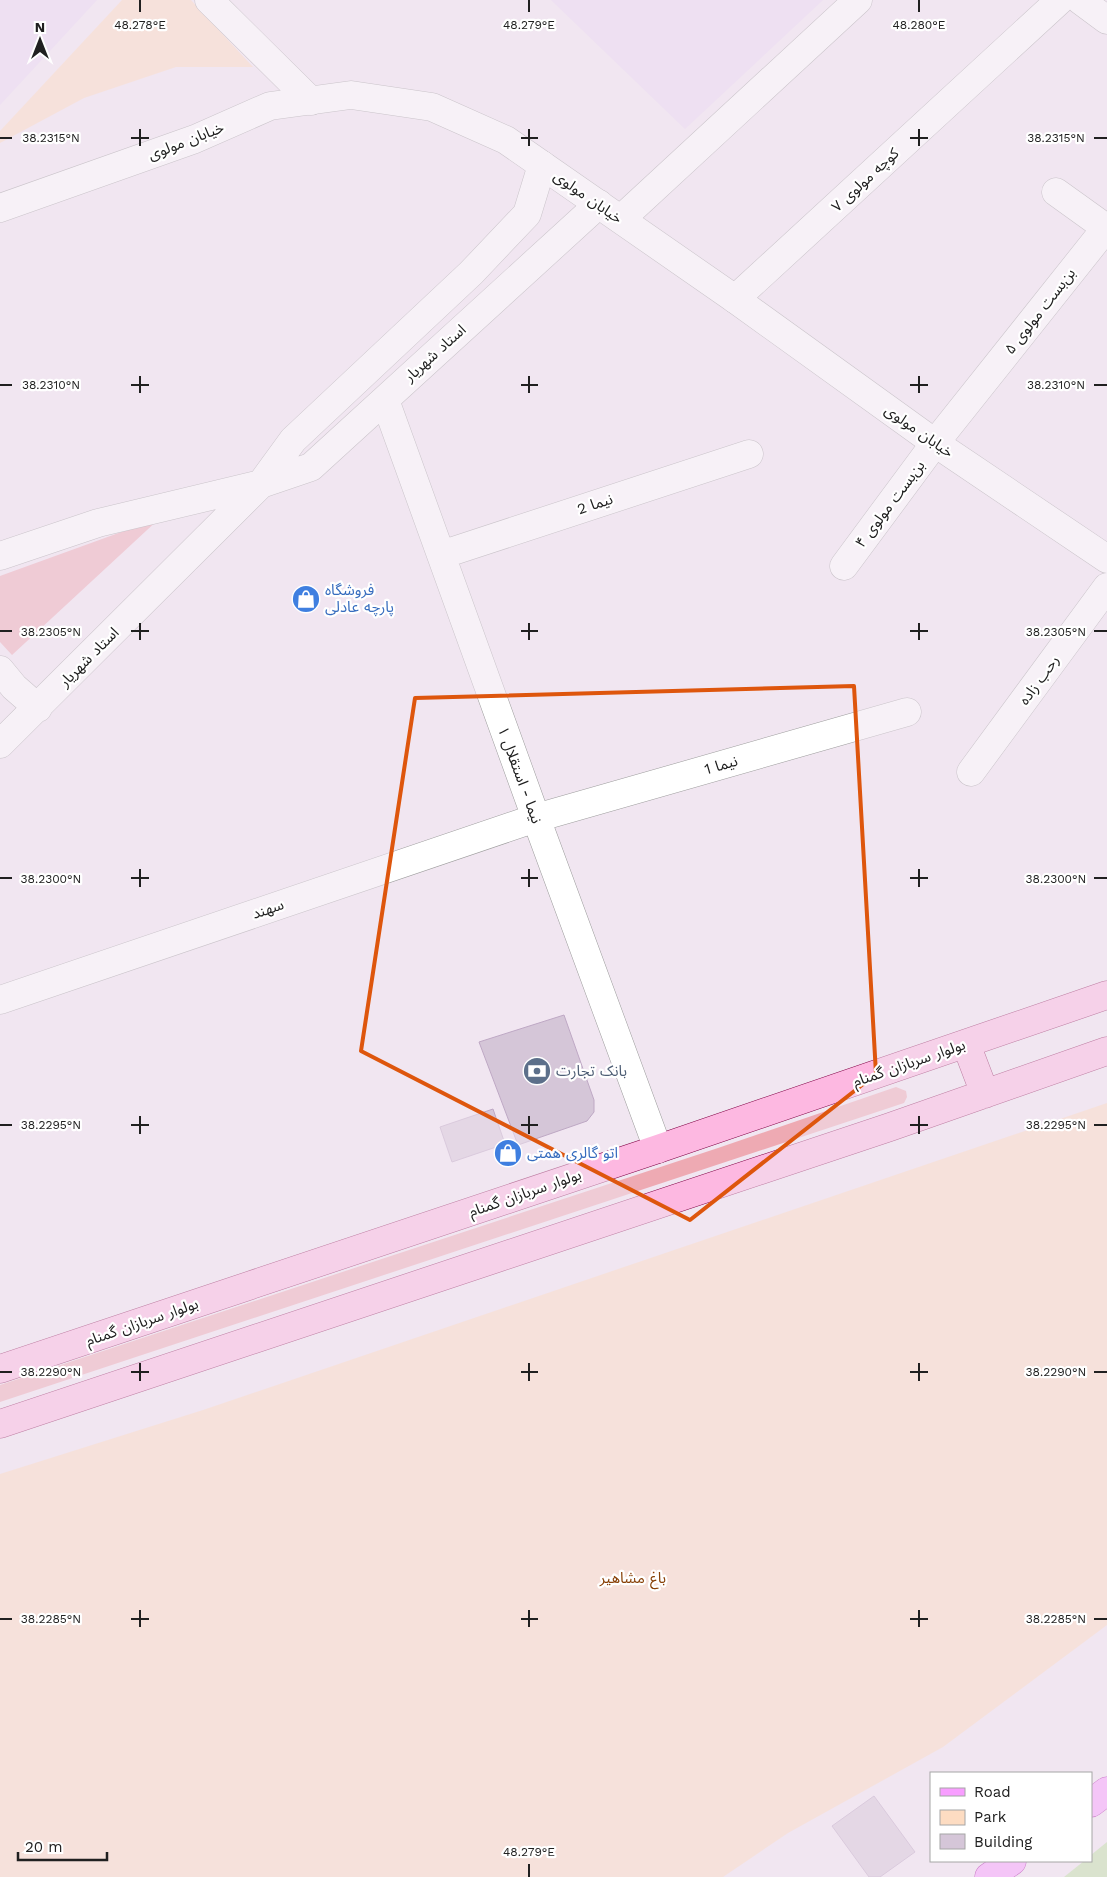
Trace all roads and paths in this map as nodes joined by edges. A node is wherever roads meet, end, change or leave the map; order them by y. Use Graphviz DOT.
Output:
graph roads {
  1 [pos="209,0"];
  2 [pos="858,0"];
  3 [pos="1060,0"];
  4 [pos="1080,0"];
  5 [pos="1107,20"];
  6 [pos="311,101"];
  7 [pos="542,165"];
  8 [pos="1056,192"];
  9 [pos="0,208"];
  10 [pos="610,212"];
  11 [pos="735,299"];
  12 [pos="384,400"];
  13 [pos="935,443"];
  14 [pos="749,454"];
  15 [pos="262,484"];
  16 [pos="441,555"];
  17 [pos="0,556"];
  18 [pos="1107,559"];
  19 [pos="844,566"];
  20 [pos="1107,588"];
  21 [pos="0,670"];
  22 [pos="38,708"];
  23 [pos="907,712"];
  24 [pos="0,744"];
  25 [pos="971,772"];
  26 [pos="536,818"];
  27 [pos="1107,995"];
  28 [pos="0,1000"];
  29 [pos="966,1044"];
  30 [pos="1107,1050"];
  31 [pos="985,1094"];
  32 [pos="658,1149"];
  33 [pos="0,1369"];
  34 [pos="0,1424"];
  35 [pos="1107,1792"];
  36 [pos="1092,1802"];
  37 [pos="1011,1862"];
  38 [pos="989,1877"];
  1 -- 6 [label="street"];
  2 -- 10 [label="street"];
  3 -- 11 [label="street, کوچه مولوی ۷"];
  4 -- 5 [label="street"];
  6 -- 7 [label="street, خیابان مولوی"];
  6 -- 9 [label="street, خیابان مولوی"];
  7 -- 10 [label="street, خیابان مولوی"];
  7 -- 15 [label="street, استاد شهریار"];
  8 -- 13 [label="street, بن‌بست مولوی ۵"];
  10 -- 11 [label="street, خیابان مولوی"];
  10 -- 12 [label="street, استاد شهریار"];
  11 -- 13 [label="street, خیابان مولوی"];
  12 -- 15 [label="street, استاد شهریار"];
  12 -- 16 [label="street, نیما - استقلال ۱"];
  13 -- 18 [label="street, خیابان مولوی"];
  13 -- 19 [label="street, بن‌بست مولوی ۴"];
  14 -- 16 [label="street, نیما 2"];
  15 -- 17 [label="street"];
  15 -- 22 [label="street, استاد شهریار"];
  16 -- 26 [label="street, نیما - استقلال ۱"];
  20 -- 25 [label="street, رحب زاده"];
  21 -- 22 [label="street"];
  22 -- 24 [label="street, استاد شهریار"];
  23 -- 26 [label="street, نیما 1"];
  26 -- 28 [label="street, سهند"];
  26 -- 32 [label="street, نیما - استقلال ۱"];
  27 -- 29 [label="main road, بولوار سربازان گمنام"];
  29 -- 31 [label="main road"];
  29 -- 32 [label="main road, بولوار سربازان گمنام"];
  30 -- 31 [label="main road"];
  31 -- 34 [label="main road"];
  32 -- 33 [label="main road, بولوار سربازان گمنام"];
  35 -- 36 [label="main road"];
  37 -- 38 [label="main road"];
}
